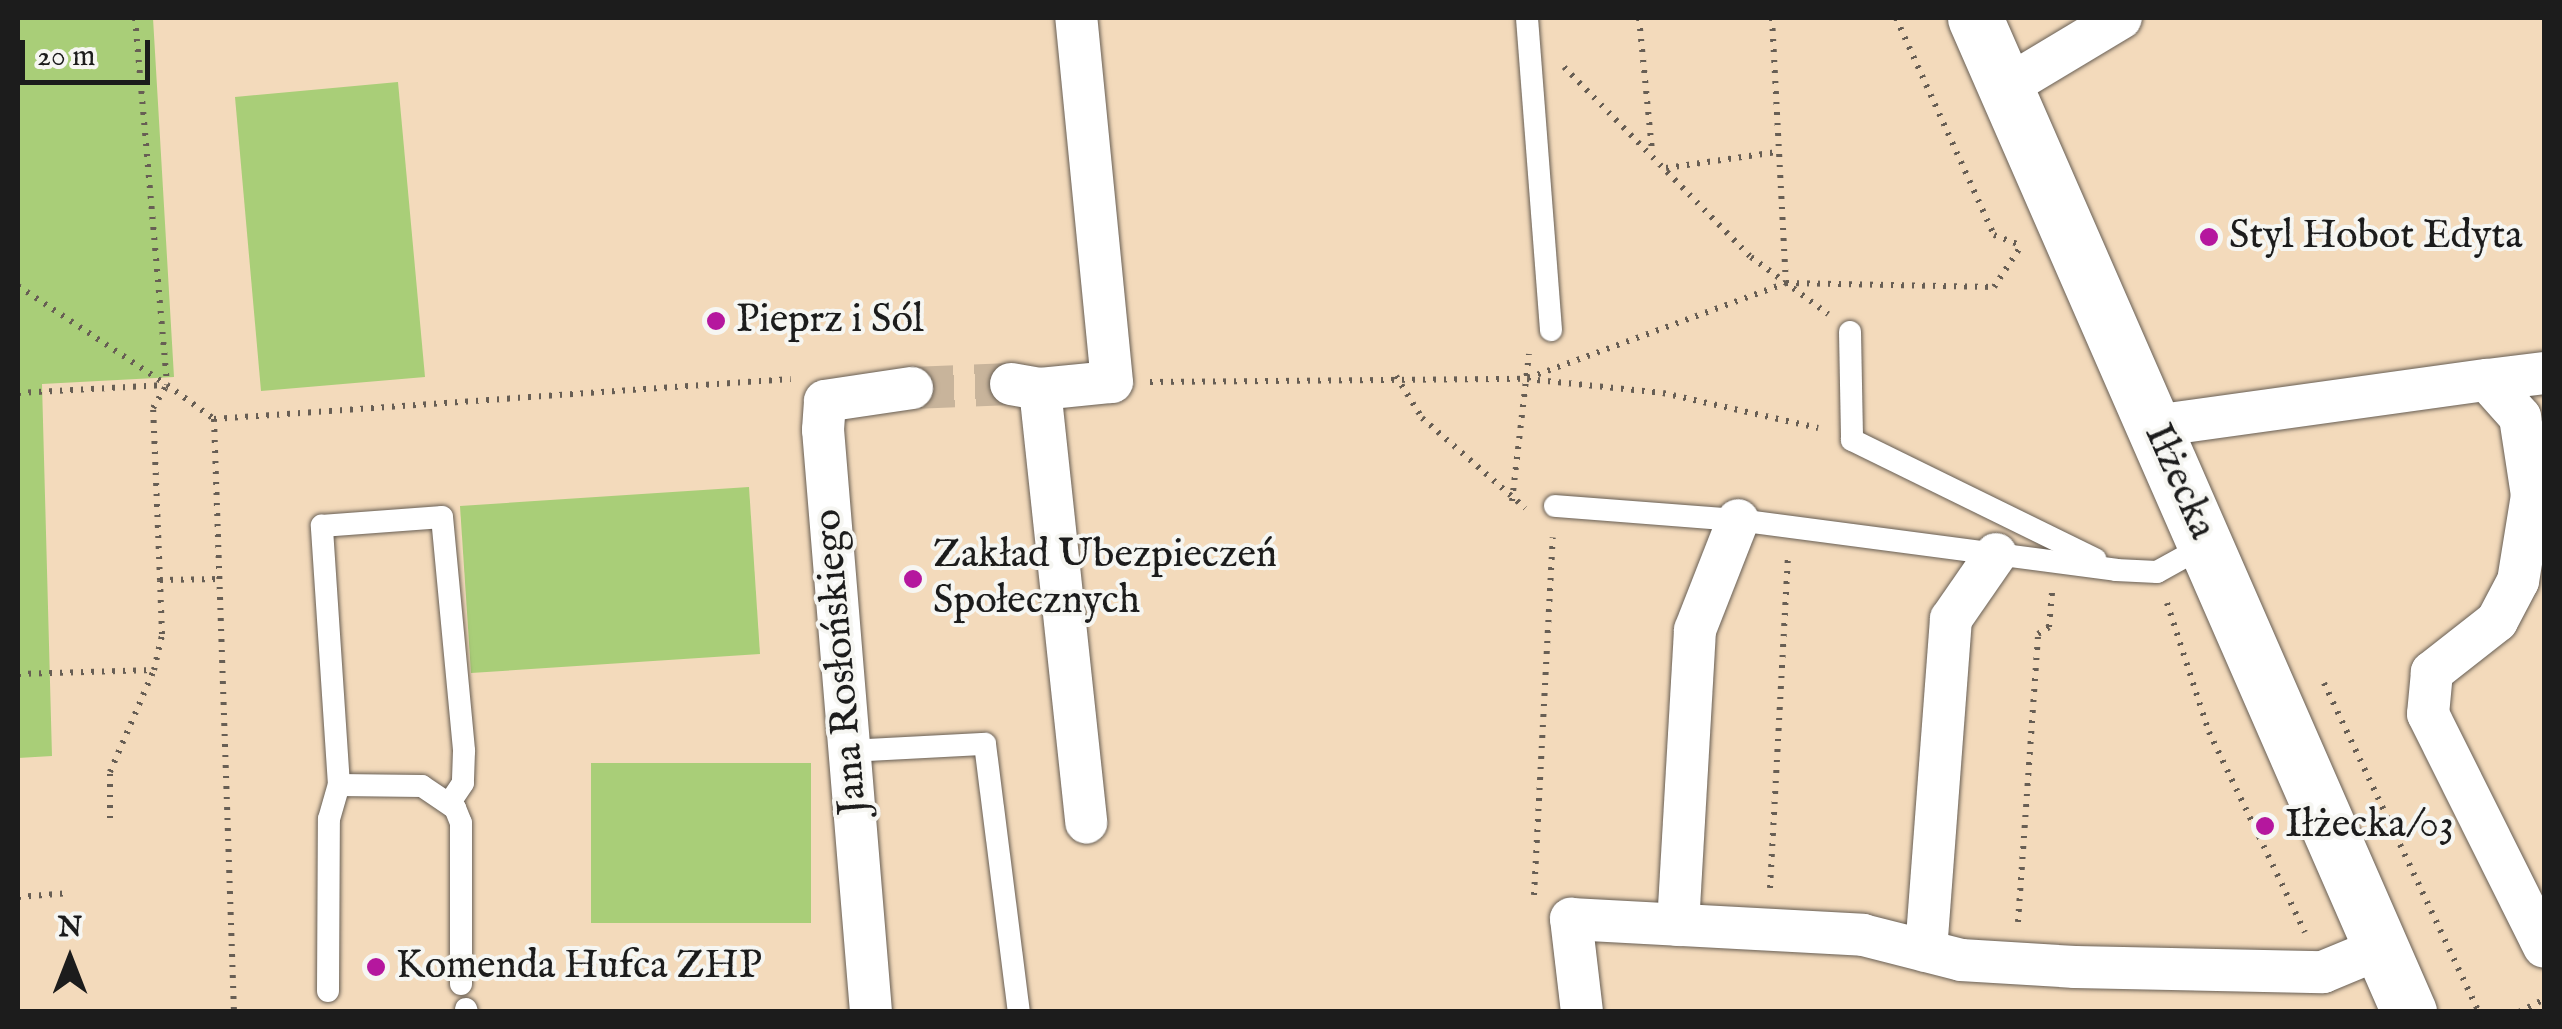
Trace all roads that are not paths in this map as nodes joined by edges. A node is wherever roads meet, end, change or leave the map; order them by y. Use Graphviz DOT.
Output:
graph roads {
  1 [pos="1076,18"];
  2 [pos="1527,18"];
  3 [pos="1974,18"];
  4 [pos="2121,18"];
  5 [pos="2006,88"];
  6 [pos="1552,330"];
  7 [pos="1850,332"];
  8 [pos="2544,373"];
  9 [pos="2487,380"];
  10 [pos="912,388"];
  11 [pos="2154,426"];
  12 [pos="1555,506"];
  13 [pos="1738,520"];
  14 [pos="2207,544"];
  15 [pos="1996,554"];
  16 [pos="2116,570"];
  17 [pos="850,750"];
  18 [pos="339,785"];
  19 [pos="450,802"];
  20 [pos="1086,823"];
  21 [pos="1678,925"];
  22 [pos="2383,947"];
  23 [pos="2544,947"];
  24 [pos="1926,951"];
  25 [pos="461,984"];
  26 [pos="328,991"];
  27 [pos="871,1012"];
  28 [pos="1018,1012"];
  29 [pos="1582,1012"];
  30 [pos="2390,1012"];
  31 [pos="2410,1012"];
  32 [pos="2429,1012"];
  1 -- 20 [label="street"];
  2 -- 6 [label="lane"];
  3 -- 5 [label="street, Iłżecka"];
  4 -- 5 [label="street"];
  5 -- 11 [label="street, Iłżecka"];
  7 -- 16 [label="lane"];
  8 -- 9 [label="street"];
  9 -- 11 [label="street"];
  9 -- 23 [label="street"];
  10 -- 17 [label="street, Jana Rosłońskiego"];
  11 -- 14 [label="street, Iłżecka"];
  12 -- 13 [label="lane"];
  13 -- 15 [label="lane"];
  13 -- 21 [label="street"];
  14 -- 16 [label="lane"];
  14 -- 22 [label="street, Iłżecka"];
  15 -- 16 [label="lane"];
  15 -- 24 [label="street"];
  17 -- 27 [label="street, Jana Rosłońskiego"];
  17 -- 28 [label="lane"];
  18 -- 19 [label="lane"];
  18 -- 19 [label="lane"];
  18 -- 26 [label="lane"];
  19 -- 25 [label="lane"];
  21 -- 24 [label="street"];
  21 -- 29 [label="street"];
  22 -- 24 [label="street"];
  22 -- 30 [label="street, Iłżecka"];
  22 -- 31 [label="street, Iłżecka"];
  22 -- 32 [label="street, Iłżecka"];
}
